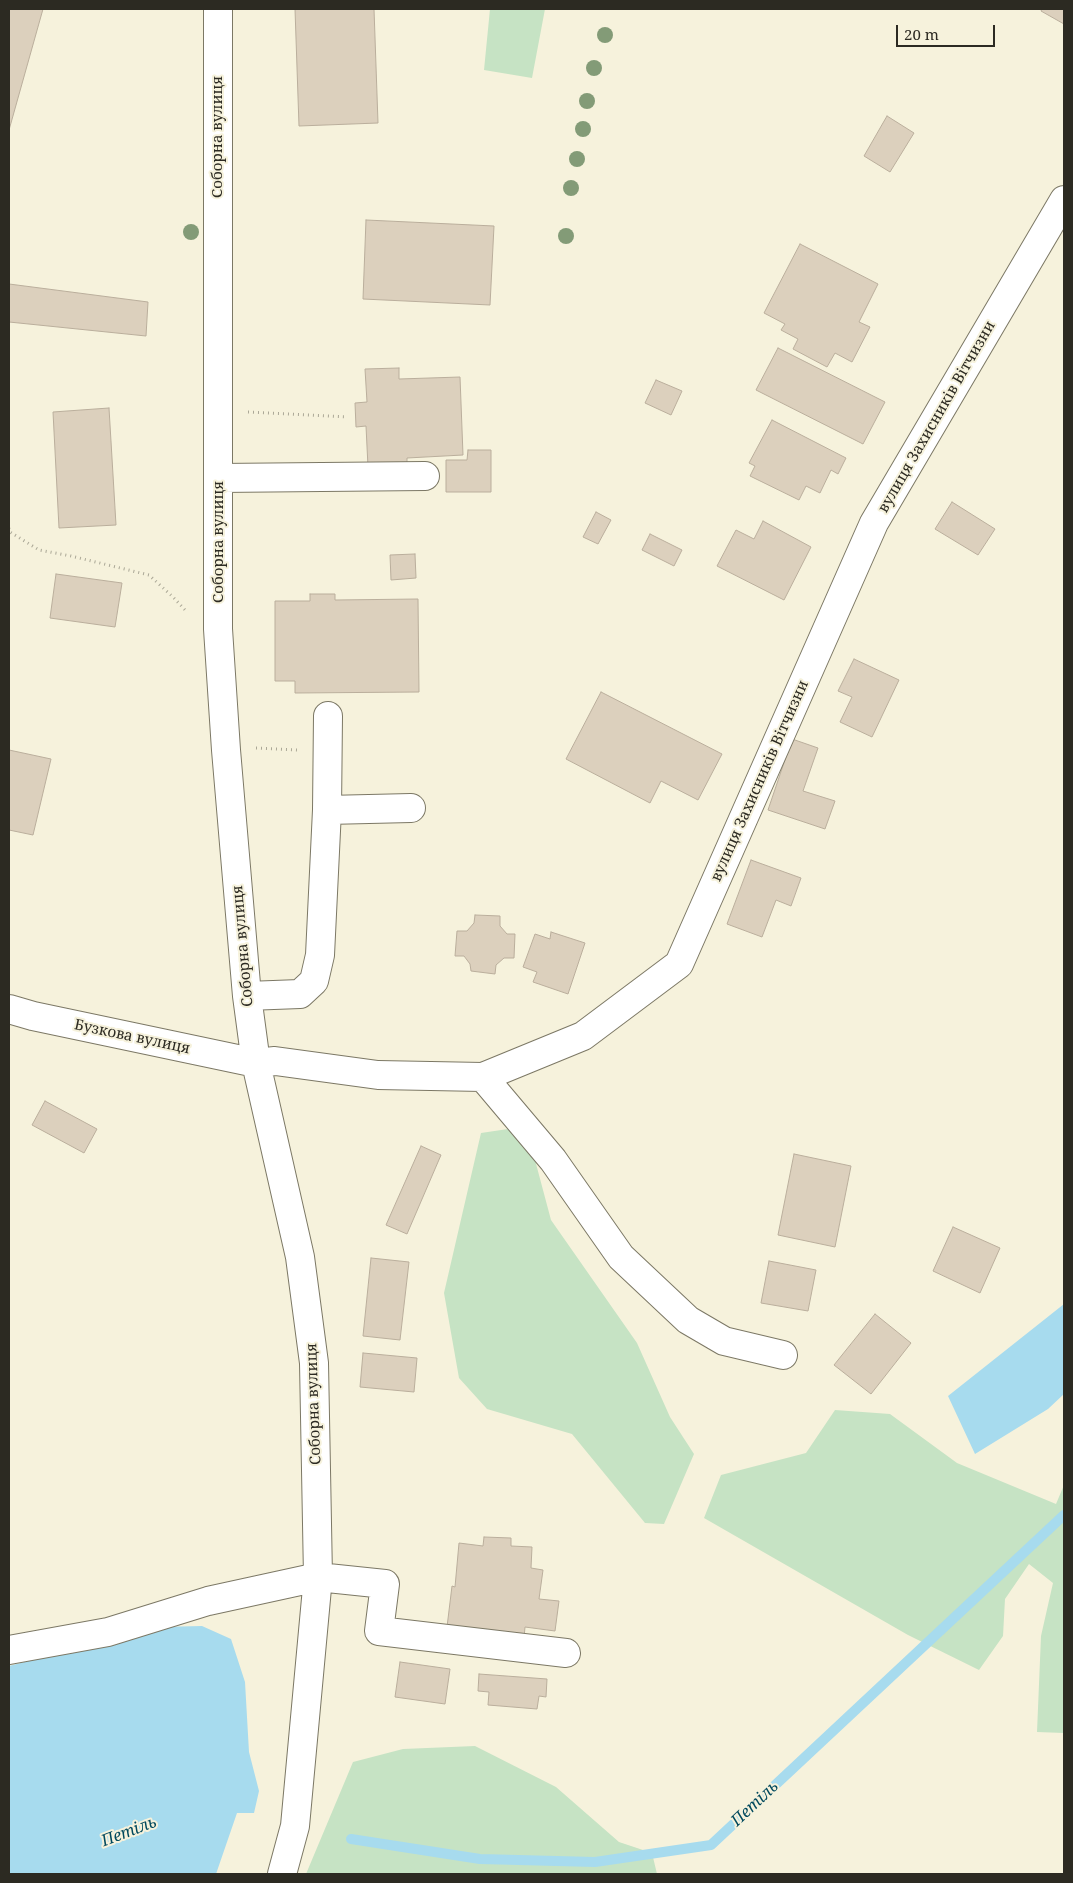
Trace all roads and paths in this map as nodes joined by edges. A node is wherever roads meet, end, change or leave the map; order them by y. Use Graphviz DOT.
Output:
graph roads {
  1 [pos="218,9"];
  2 [pos="1064,200"];
  3 [pos="218,411"];
  4 [pos="347,417"];
  5 [pos="426,476"];
  6 [pos="219,478"];
  7 [pos="9,528"];
  8 [pos="218,630"];
  9 [pos="328,716"];
  10 [pos="226,750"];
  11 [pos="327,751"];
  12 [pos="411,808"];
  13 [pos="327,810"];
  14 [pos="246,996"];
  15 [pos="9,1009"];
  16 [pos="256,1063"];
  17 [pos="482,1077"];
  18 [pos="783,1355"];
  19 [pos="318,1577"];
  20 [pos="9,1650"];
  21 [pos="566,1653"];
  22 [pos="282,1874"];
  1 -- 3 [label="street, Соборна вулиця"];
  2 -- 17 [label="street, вулиця Захисників Вітчизни"];
  3 -- 4 [label="path"];
  3 -- 6 [label="street, Соборна вулиця"];
  5 -- 6 [label="street"];
  6 -- 8 [label="street, Соборна вулиця"];
  7 -- 8 [label="path"];
  8 -- 10 [label="street, Соборна вулиця"];
  9 -- 11 [label="street"];
  10 -- 11 [label="path"];
  10 -- 14 [label="street, Соборна вулиця"];
  11 -- 13 [label="street"];
  12 -- 13 [label="street"];
  13 -- 14 [label="street"];
  14 -- 16 [label="street, Соборна вулиця"];
  15 -- 16 [label="street, Бузкова вулиця"];
  16 -- 17 [label="street, вулиця Захисників Вітчизни"];
  16 -- 19 [label="street, Соборна вулиця"];
  17 -- 18 [label="street"];
  19 -- 20 [label="street"];
  19 -- 21 [label="street"];
  19 -- 22 [label="street, Соборна вулиця"];
}
